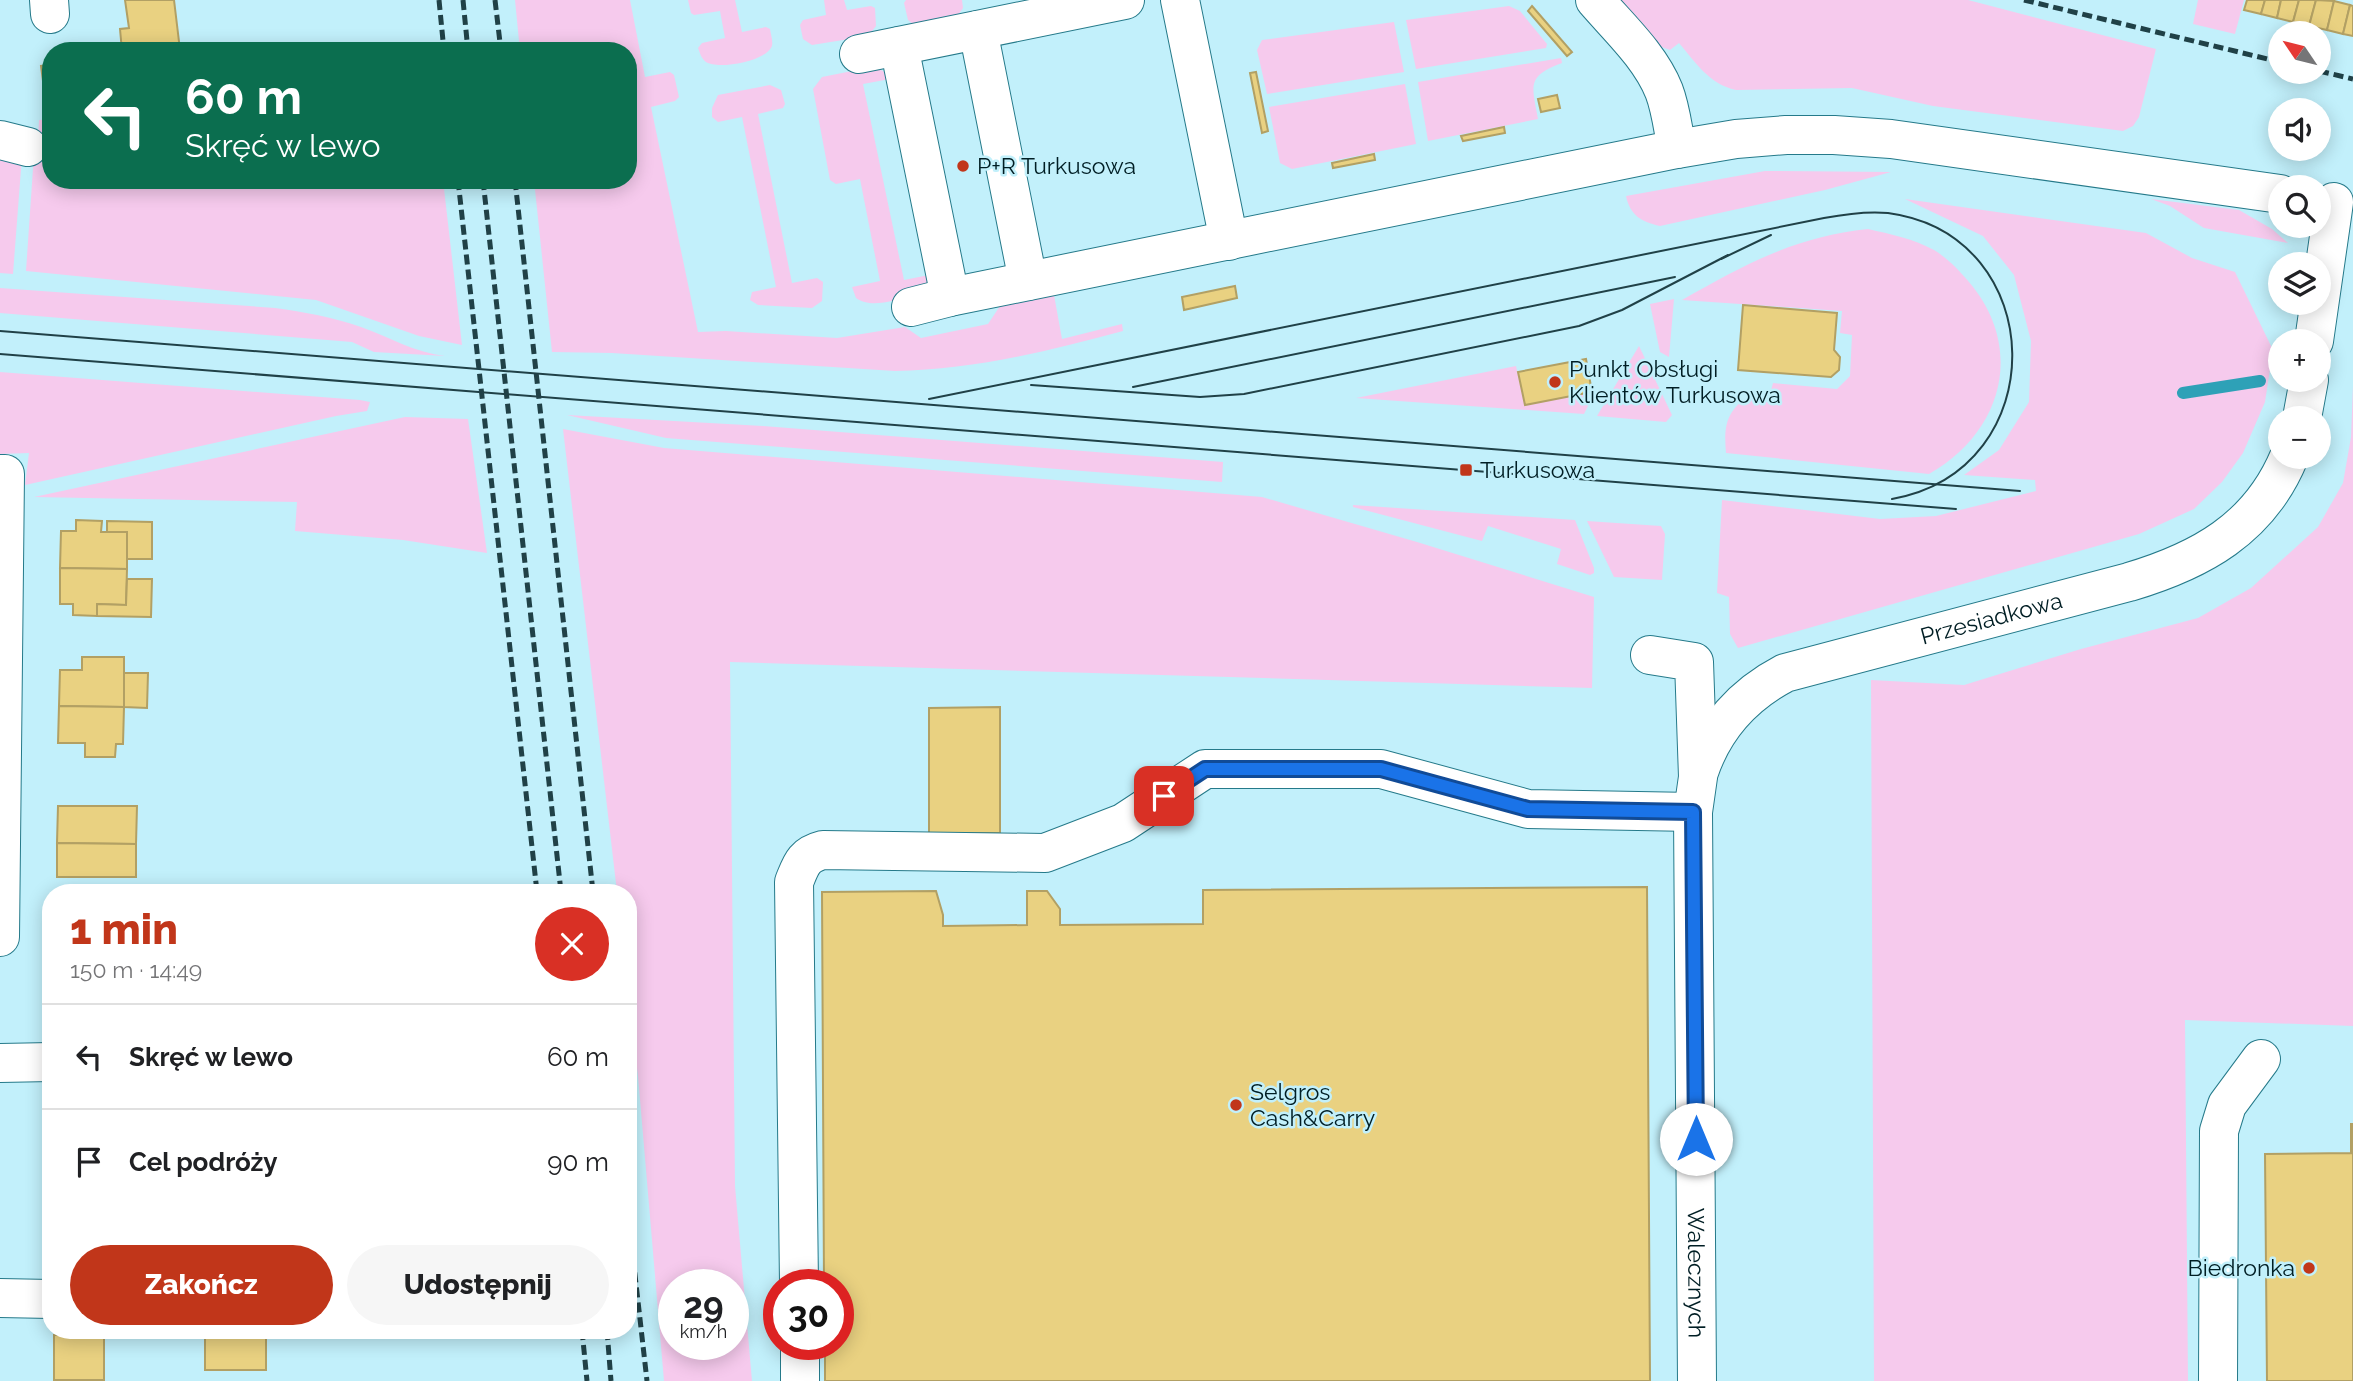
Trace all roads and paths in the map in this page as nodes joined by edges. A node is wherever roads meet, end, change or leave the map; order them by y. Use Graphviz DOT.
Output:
graph roads {
  1 [pos="1125,0"];
  2 [pos="1180,0"];
  3 [pos="1595,0"];
  4 [pos="978,30"];
  5 [pos="899,46"];
  6 [pos="859,54"];
  7 [pos="1677,149"];
  8 [pos="2268,192"];
  9 [pos="2335,202"];
  10 [pos="1229,240"];
  11 [pos="1028,281"];
  12 [pos="950,297"];
  13 [pos="911,307"];
  14 [pos="2316,329"];
  15 [pos="2283,469"];
  16 [pos="2,474"];
  17 [pos="1650,656"];
  18 [pos="1696,794"];
  19 [pos="0,937"];
  20 [pos="2261,1059"];
  21 [pos="42,1062"];
  22 [pos="0,1063"];
  23 [pos="799,1269"];
  24 [pos="0,1298"];
  25 [pos="42,1299"];
  26 [pos="800,1360"];
  27 [pos="800,1381"];
  28 [pos="1697,1381"];
  29 [pos="2218,1381"];
  1 -- 4 [label="street"];
  2 -- 10 [label="street"];
  3 -- 7 [label="street"];
  4 -- 5 [label="street"];
  4 -- 11 [label="street"];
  5 -- 6 [label="street"];
  5 -- 12 [label="street"];
  7 -- 8 [label="street"];
  7 -- 10 [label="street"];
  9 -- 14 [label="street"];
  10 -- 11 [label="street"];
  11 -- 12 [label="street"];
  12 -- 13 [label="street"];
  15 -- 18 [label="street, Przesiadkowa"];
  16 -- 19 [label="street"];
  17 -- 18 [label="street, Walecznych"];
  18 -- 23 [label="street"];
  18 -- 28 [label="street, Walecznych"];
  20 -- 29 [label="street"];
  21 -- 22 [label="street"];
  24 -- 25 [label="street"];
  26 -- 27 [label="street"];
}
